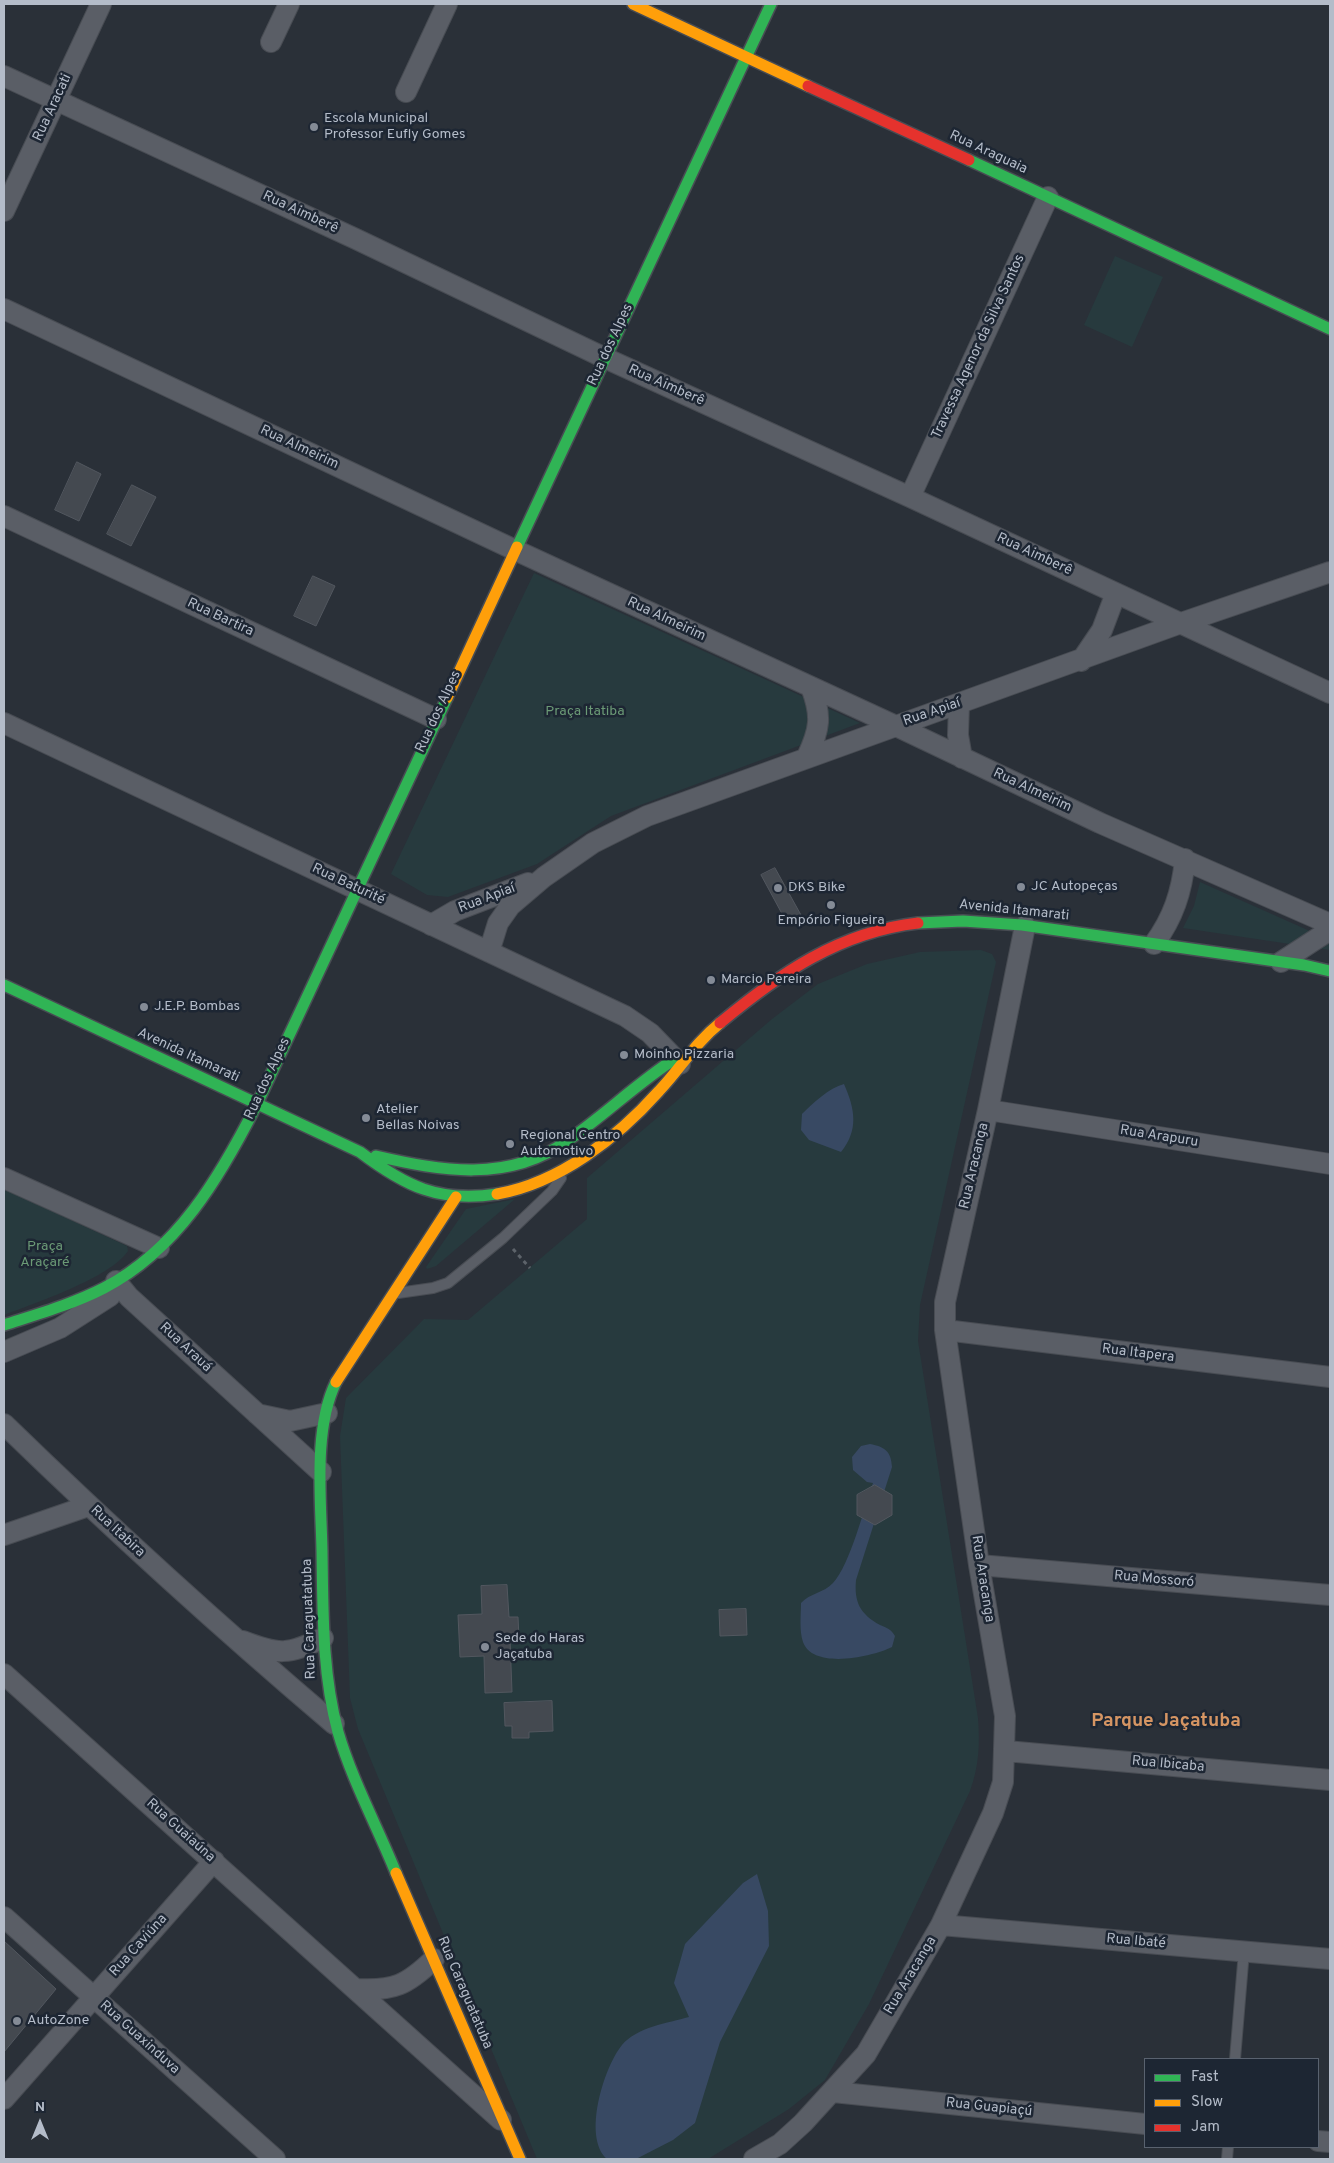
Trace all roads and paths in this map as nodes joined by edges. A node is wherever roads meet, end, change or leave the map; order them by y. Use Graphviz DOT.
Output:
graph roads {
  1 [pos="102,4"];
  2 [pos="289,4"];
  3 [pos="447,4"];
  4 [pos="633,4"];
  5 [pos="771,4"];
  6 [pos="271,42"];
  7 [pos="747,57"];
  8 [pos="4,76"];
  9 [pos="406,92"];
  10 [pos="56,101"];
  11 [pos="1048,197"];
  12 [pos="4,211"];
  13 [pos="4,309"];
  14 [pos="1330,329"];
  15 [pos="605,358"];
  16 [pos="910,497"];
  17 [pos="4,516"];
  18 [pos="515,550"];
  19 [pos="1330,572"];
  20 [pos="1116,593"];
  21 [pos="1181,623"];
  22 [pos="1081,661"];
  23 [pos="811,687"];
  24 [pos="1330,693"];
  25 [pos="959,704"];
  26 [pos="436,719"];
  27 [pos="4,724"];
  28 [pos="896,726"];
  29 [pos="807,757"];
  30 [pos="962,758"];
  31 [pos="1185,859"];
  32 [pos="544,877"];
  33 [pos="357,890"];
  34 [pos="1330,924"];
  35 [pos="431,925"];
  36 [pos="1025,926"];
  37 [pos="1330,930"];
  38 [pos="1154,944"];
  39 [pos="489,952"];
  40 [pos="1281,962"];
  41 [pos="1304,965"];
  42 [pos="1330,966"];
  43 [pos="1330,971"];
  44 [pos="4,985"];
  45 [pos="678,1061"];
  46 [pos="256,1106"];
  47 [pos="988,1110"];
  48 [pos="360,1152"];
  49 [pos="530,1162"];
  50 [pos="1330,1164"];
  51 [pos="566,1170"];
  52 [pos="4,1178"];
  53 [pos="484,1181"];
  54 [pos="469,1185"];
  55 [pos="456,1197"];
  56 [pos="159,1248"];
  57 [pos="119,1285"];
  58 [pos="392,1294"];
  59 [pos="4,1325"];
  60 [pos="945,1330"];
  61 [pos="4,1352"];
  62 [pos="1330,1377"];
  63 [pos="327,1412"];
  64 [pos="255,1414"];
  65 [pos="4,1424"];
  66 [pos="321,1472"];
  67 [pos="88,1506"];
  68 [pos="4,1535"];
  69 [pos="978,1565"];
  70 [pos="1330,1595"];
  71 [pos="232,1637"];
  72 [pos="323,1638"];
  73 [pos="4,1674"];
  74 [pos="334,1724"];
  75 [pos="1006,1751"];
  76 [pos="1330,1780"];
  77 [pos="214,1861"];
  78 [pos="4,1917"];
  79 [pos="941,1926"];
  80 [pos="1244,1951"];
  81 [pos="1330,1958"];
  82 [pos="434,1959"];
  83 [pos="357,1989"];
  84 [pos="94,1997"];
  85 [pos="1235,2058"];
  86 [pos="833,2092"];
  87 [pos="4,2099"];
  88 [pos="503,2123"];
  89 [pos="1144,2124"];
  90 [pos="275,2159"];
  91 [pos="520,2159"];
  92 [pos="754,2159"];
  1 -- 10 [label="street, Rua Aracati"];
  2 -- 6 [label="street"];
  3 -- 9 [label="street"];
  4 -- 7 [label="street, Rua Araguaia"];
  5 -- 7 [label="street, Rua dos Alpes"];
  7 -- 11 [label="street, Rua Araguaia"];
  7 -- 15 [label="street, Rua dos Alpes"];
  8 -- 10 [label="street, Rua Aimberê"];
  10 -- 12 [label="street, Rua Aracati"];
  10 -- 15 [label="street, Rua Aimberê"];
  11 -- 14 [label="street, Rua Araguaia"];
  11 -- 16 [label="street, Travessa Agenor da Silva Santos"];
  13 -- 18 [label="street, Rua Almeirim"];
  15 -- 16 [label="street, Rua Aimberê"];
  15 -- 18 [label="street, Rua dos Alpes"];
  16 -- 20 [label="street, Rua Aimberê"];
  17 -- 26 [label="street, Rua Bartira"];
  18 -- 23 [label="street, Rua Almeirim"];
  18 -- 26 [label="street, Rua dos Alpes"];
  19 -- 21 [label="street, Rua Apiaí"];
  20 -- 21 [label="street, Rua Aimberê"];
  20 -- 22 [label="street"];
  21 -- 22 [label="street, Rua Apiaí"];
  21 -- 24 [label="street, Rua Aimberê"];
  22 -- 25 [label="street, Rua Apiaí"];
  23 -- 28 [label="street, Rua Almeirim"];
  23 -- 29 [label="street"];
  25 -- 28 [label="street, Rua Apiaí"];
  25 -- 30 [label="street"];
  26 -- 33 [label="street, Rua dos Alpes"];
  27 -- 33 [label="street, Rua Baturité"];
  28 -- 29 [label="street, Rua Apiaí"];
  28 -- 30 [label="street, Rua Almeirim"];
  29 -- 32 [label="street, Rua Apiaí"];
  30 -- 31 [label="street, Rua Almeirim"];
  31 -- 34 [label="street, Rua Almeirim"];
  31 -- 38 [label="street"];
  32 -- 35 [label="street, Rua Apiaí"];
  32 -- 39 [label="street, Rua Apiaí"];
  33 -- 35 [label="street, Rua Baturité"];
  33 -- 46 [label="street, Rua dos Alpes"];
  35 -- 39 [label="street, Rua Baturité"];
  36 -- 38 [label="street, Avenida Itamarati"];
  36 -- 45 [label="street, Avenida Itamarati"];
  36 -- 47 [label="street, Rua Aracanga"];
  37 -- 40 [label="street"];
  38 -- 40 [label="street, Avenida Itamarati"];
  39 -- 45 [label="street, Rua Baturité"];
  40 -- 41 [label="street, Avenida Itamarati"];
  41 -- 42 [label="street, Avenida Itamarati"];
  41 -- 43 [label="street, Avenida Itamarati"];
  44 -- 46 [label="street, Avenida Itamarati"];
  45 -- 49 [label="street, Avenida Itamarati"];
  45 -- 51 [label="street, Avenida Itamarati"];
  46 -- 48 [label="street, Avenida Itamarati"];
  46 -- 56 [label="street, Rua dos Alpes"];
  47 -- 50 [label="street, Rua Arapuru"];
  47 -- 60 [label="street, Rua Aracanga"];
  48 -- 49 [label="street, Avenida Itamarati"];
  48 -- 55 [label="street, Avenida Itamarati"];
  49 -- 53 [label="street"];
  51 -- 55 [label="street, Avenida Itamarati"];
  51 -- 58 [label="lane"];
  52 -- 56 [label="street"];
  54 -- 55 [label="street, Rua Caraguatatuba"];
  55 -- 58 [label="street, Rua Caraguatatuba"];
  56 -- 57 [label="street, Rua dos Alpes"];
  57 -- 59 [label="street, Rua dos Alpes"];
  57 -- 61 [label="street, Rua dos Alpes"];
  57 -- 64 [label="street, Rua Arauá"];
  58 -- 63 [label="street, Rua Caraguatatuba"];
  60 -- 62 [label="street, Rua Itapera"];
  60 -- 69 [label="street, Rua Aracanga"];
  63 -- 64 [label="street"];
  63 -- 66 [label="street, Rua Caraguatatuba"];
  64 -- 66 [label="street, Rua Arauá"];
  65 -- 67 [label="street, Rua Itabira"];
  66 -- 72 [label="street, Rua Caraguatatuba"];
  67 -- 68 [label="street"];
  67 -- 71 [label="street, Rua Itabira"];
  69 -- 70 [label="street, Rua Mossoró"];
  69 -- 75 [label="street, Rua Aracanga"];
  71 -- 72 [label="street, Rua Itabira"];
  71 -- 74 [label="street, Rua Itabira"];
  72 -- 74 [label="street, Rua Caraguatatuba"];
  73 -- 77 [label="street, Rua Guaiaúna"];
  74 -- 82 [label="street, Rua Caraguatatuba"];
  75 -- 76 [label="street, Rua Ibicaba"];
  75 -- 79 [label="street, Rua Aracanga"];
  77 -- 83 [label="street, Rua Guaiaúna"];
  77 -- 84 [label="street, Rua Caviúna"];
  78 -- 84 [label="street, Rua Guaxinduva"];
  79 -- 80 [label="street, Rua Ibaté"];
  79 -- 86 [label="street, Rua Aracanga"];
  80 -- 81 [label="street, Rua Ibaté"];
  80 -- 85 [label="lane"];
  82 -- 83 [label="street"];
  82 -- 88 [label="street, Rua Caraguatatuba"];
  83 -- 88 [label="street, Rua Guaiaúna"];
  84 -- 87 [label="street, Rua Caviúna"];
  84 -- 90 [label="street, Rua Guaxinduva"];
  86 -- 89 [label="street, Rua Guapiaçú"];
  86 -- 92 [label="street, Rua Aracanga"];
  88 -- 91 [label="street, Rua Caraguatatuba"];
}
